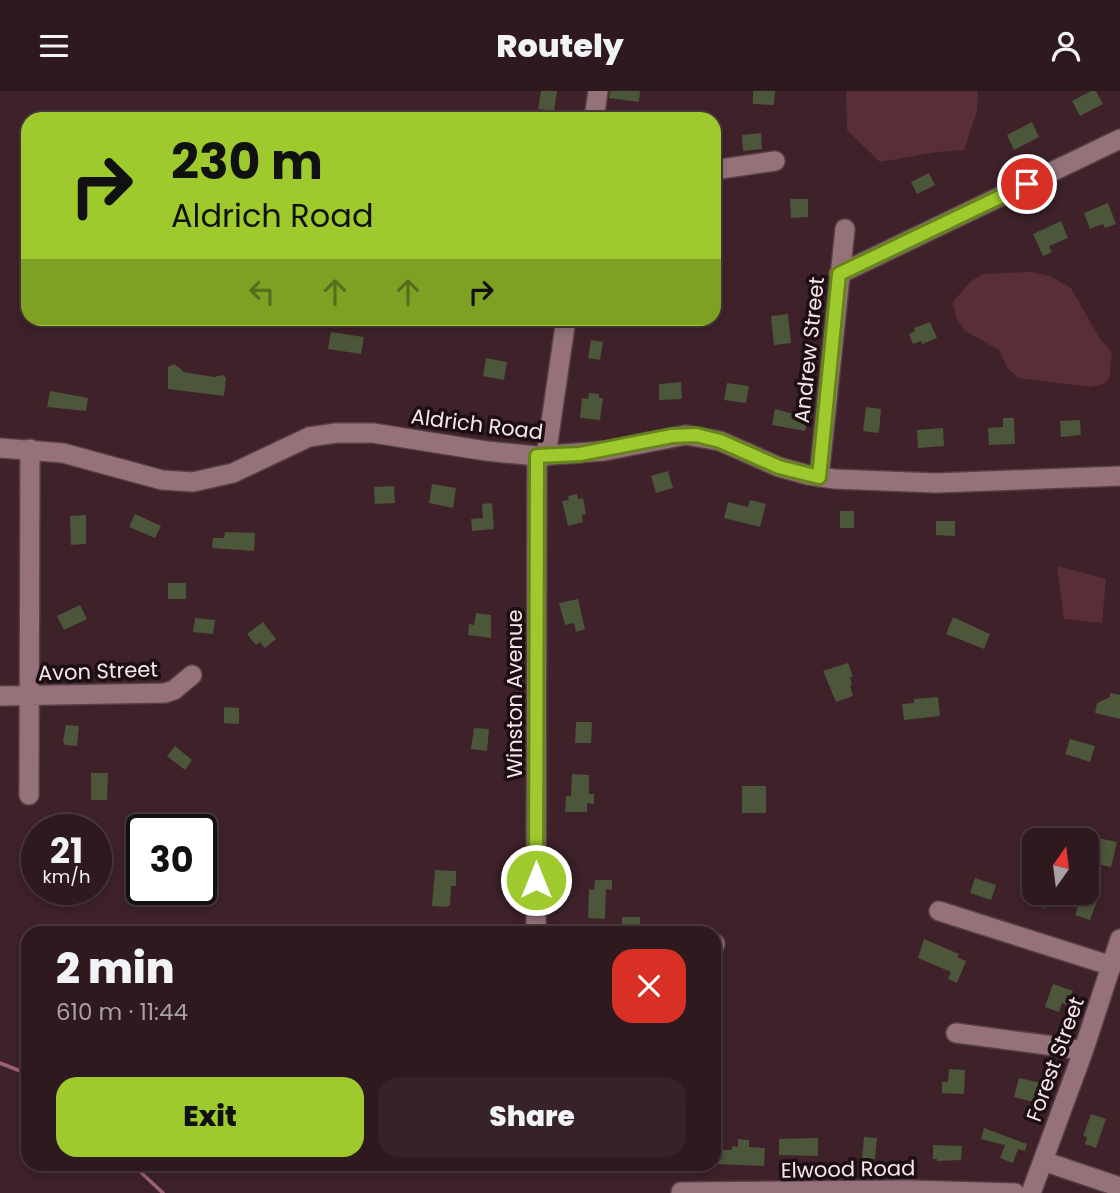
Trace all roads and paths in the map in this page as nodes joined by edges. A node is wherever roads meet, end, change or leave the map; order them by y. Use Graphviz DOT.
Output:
graph roads {
  1 [pos="598,91"];
  2 [pos="595,112"];
  3 [pos="1120,139"];
  4 [pos="775,160"];
  5 [pos="721,169"];
  6 [pos="845,229"];
  7 [pos="839,274"];
  8 [pos="565,326"];
  9 [pos="0,448"];
  10 [pos="30,449"];
  11 [pos="542,456"];
  12 [pos="1120,476"];
  13 [pos="819,477"];
  14 [pos="192,675"];
  15 [pos="0,696"];
  16 [pos="28,696"];
  17 [pos="29,795"];
  18 [pos="939,911"];
  19 [pos="536,926"];
  20 [pos="1120,939"];
  21 [pos="1112,966"];
  22 [pos="956,1033"];
  23 [pos="1083,1052"];
  24 [pos="1043,1161"];
  25 [pos="1120,1187"];
  26 [pos="681,1192"];
  27 [pos="1015,1193"];
  28 [pos="1031,1193"];
  1 -- 2 [label="street"];
  3 -- 7 [label="street"];
  4 -- 5 [label="street"];
  6 -- 7 [label="street, Andrew Street"];
  7 -- 13 [label="street, Andrew Street"];
  8 -- 11 [label="street, Winston Avenue"];
  9 -- 10 [label="street, Aldrich Road"];
  10 -- 11 [label="street, Aldrich Road"];
  10 -- 16 [label="street"];
  11 -- 13 [label="street, Aldrich Road"];
  11 -- 19 [label="street, Winston Avenue"];
  12 -- 13 [label="street, Aldrich Road"];
  14 -- 16 [label="street, Avon Street"];
  15 -- 16 [label="street, Avon Street"];
  16 -- 17 [label="street"];
  18 -- 21 [label="street"];
  20 -- 21 [label="street, Forest Street"];
  21 -- 23 [label="street, Forest Street"];
  22 -- 23 [label="street"];
  23 -- 24 [label="street, Forest Street"];
  24 -- 25 [label="street"];
  24 -- 28 [label="street, Forest Street"];
  26 -- 27 [label="street, Elwood Road"];
}
